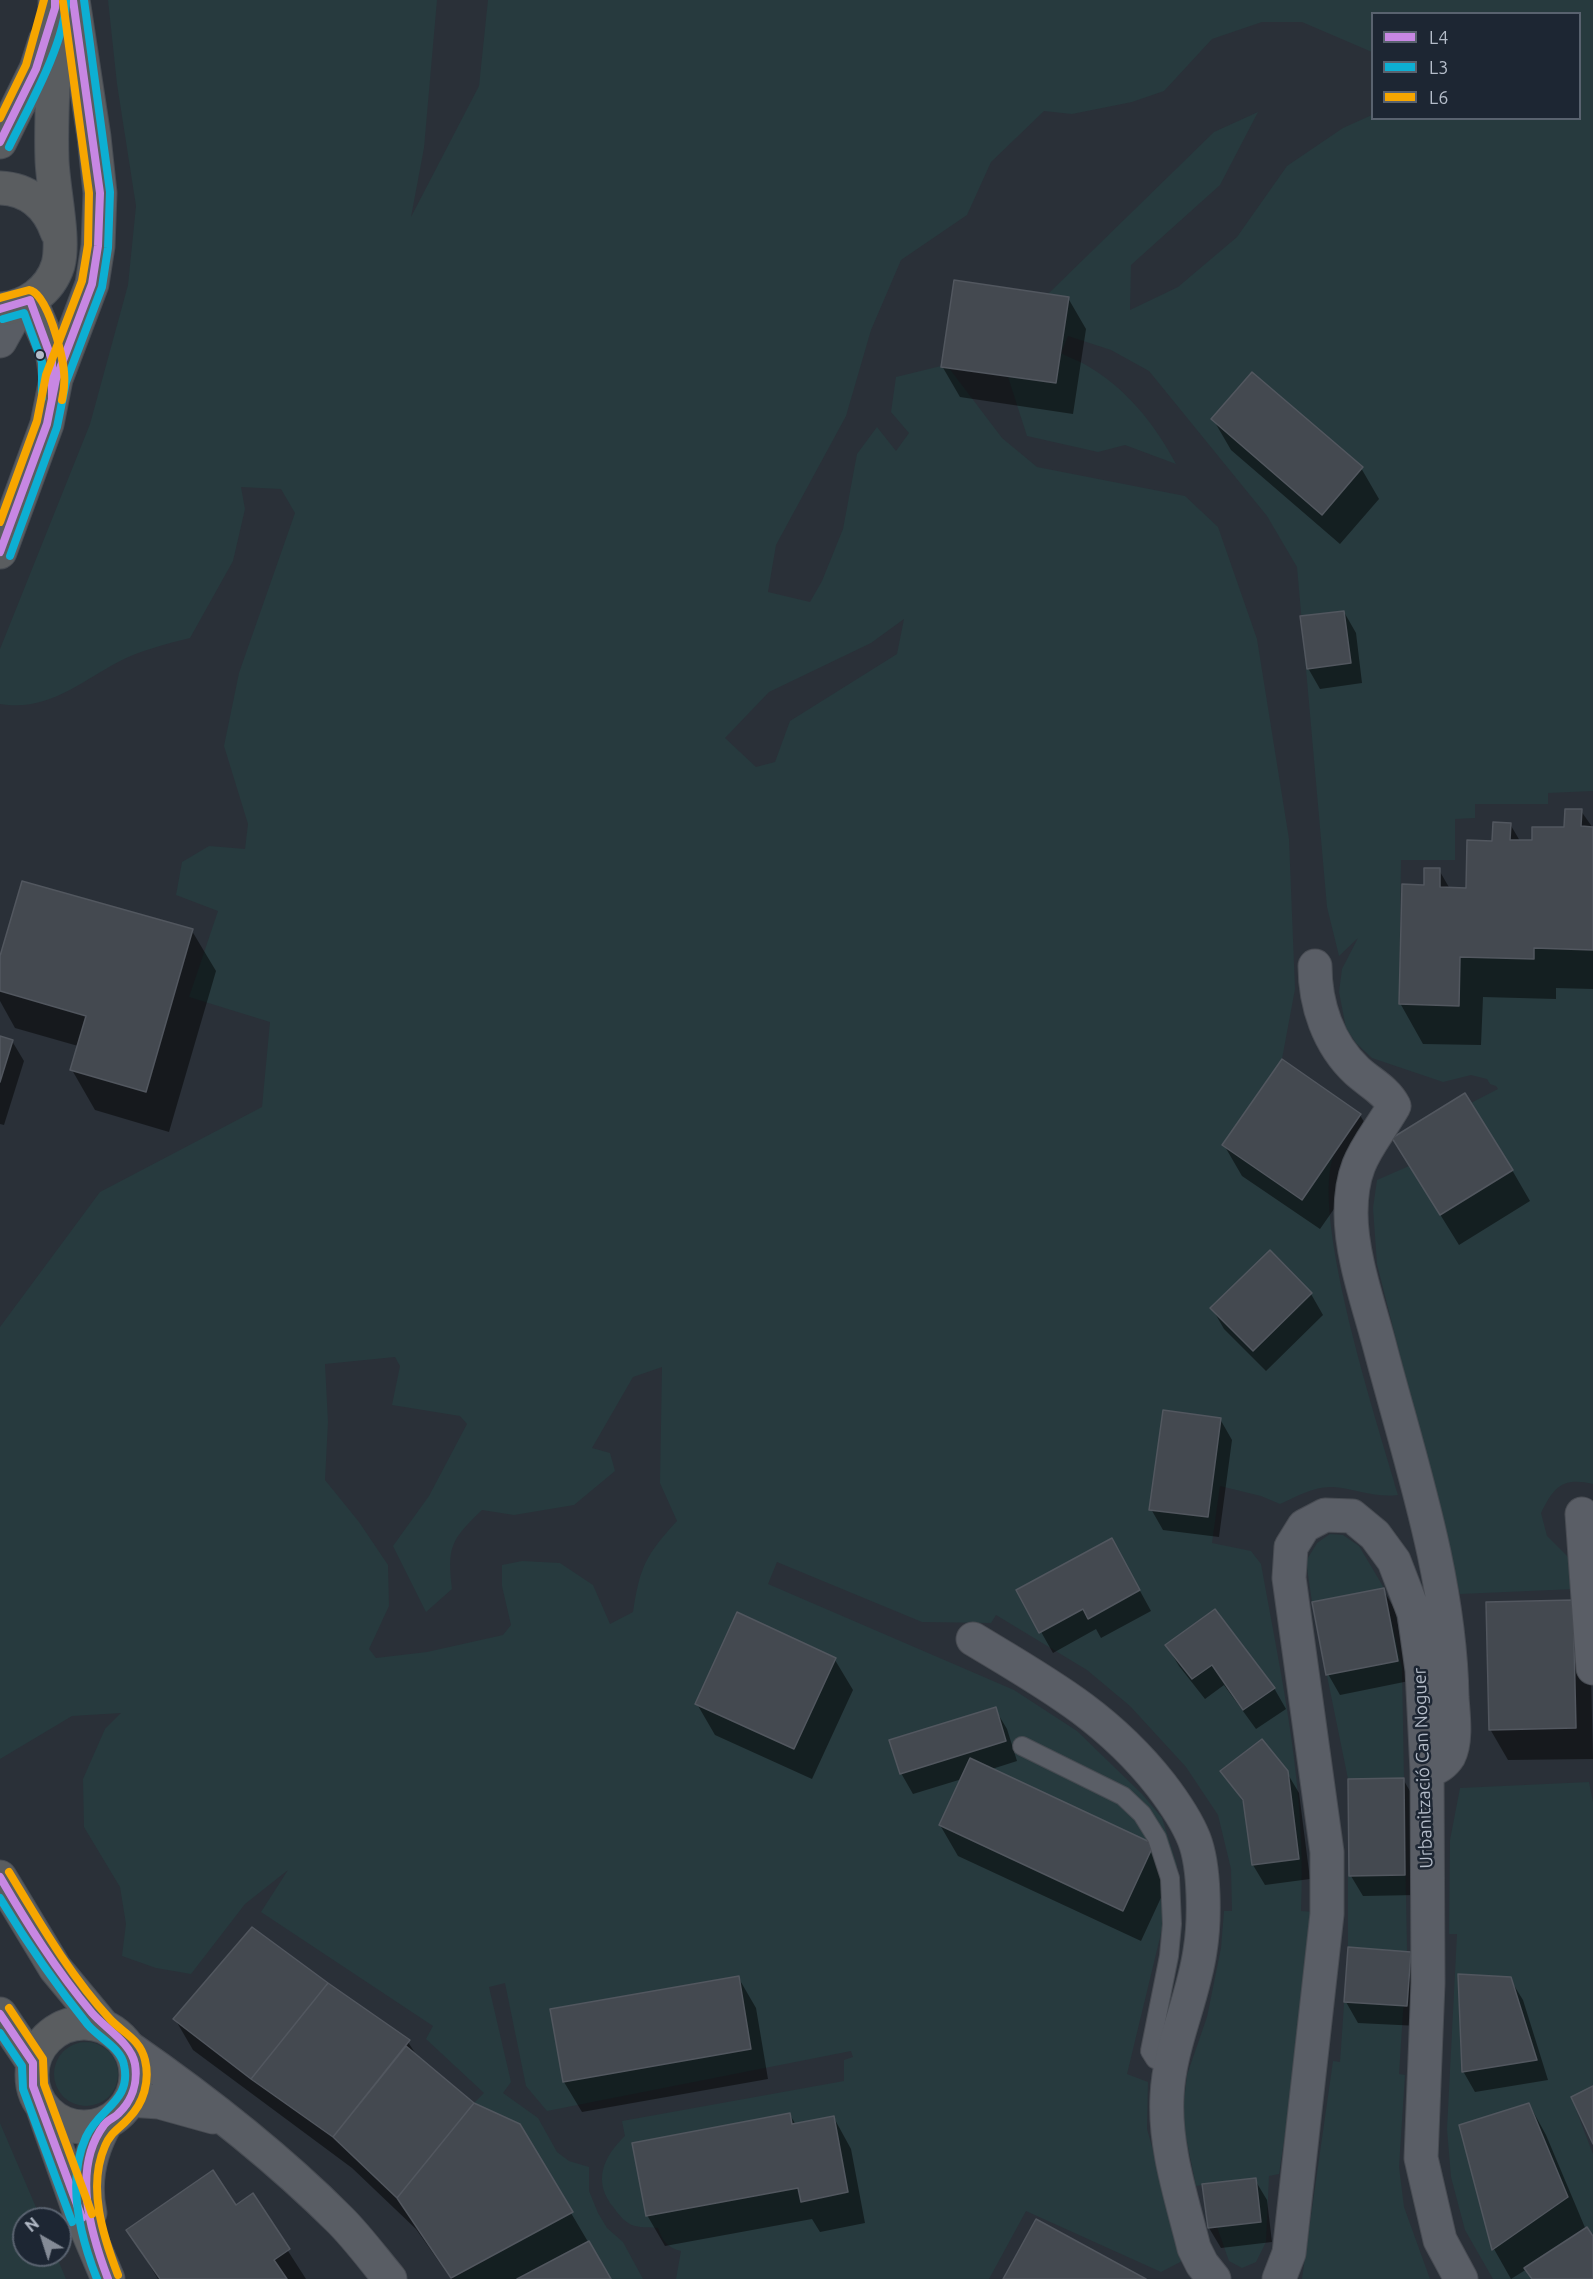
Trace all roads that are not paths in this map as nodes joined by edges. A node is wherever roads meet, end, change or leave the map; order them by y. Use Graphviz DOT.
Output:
graph roads {
  1 [pos="61,3"];
  2 [pos="0,142"];
  3 [pos="0,188"];
  4 [pos="58,244"];
  5 [pos="17,305"];
  6 [pos="73,334"];
  7 [pos="0,341"];
  8 [pos="56,379"];
  9 [pos="0,552"];
  10 [pos="1315,966"];
  11 [pos="1582,1514"];
  12 [pos="973,1639"];
  13 [pos="1593,1668"];
  14 [pos="1022,1746"];
  15 [pos="1427,1772"];
  16 [pos="0,1877"];
  17 [pos="0,2014"];
  18 [pos="116,2037"];
  19 [pos="33,2063"];
  20 [pos="1171,2066"];
  21 [pos="130,2100"];
  22 [pos="42,2106"];
  23 [pos="106,2123"];
  24 [pos="260,2147"];
  25 [pos="105,2270"];
  26 [pos="390,2279"];
  27 [pos="1214,2279"];
  28 [pos="1279,2279"];
  29 [pos="1461,2279"];
  1 -- 2 [label="highway"];
  1 -- 4 [label="highway"];
  1 -- 6 [label="highway"];
  3 -- 4 [label="highway"];
  4 -- 5 [label="highway"];
  4 -- 6 [label="highway"];
  5 -- 7 [label="main road"];
  5 -- 8 [label="highway"];
  6 -- 8 [label="highway"];
  8 -- 9 [label="highway"];
  10 -- 15 [label="street"];
  11 -- 13 [label="street"];
  12 -- 20 [label="street"];
  14 -- 20 [label="lane"];
  15 -- 28 [label="street, Urbanització Can Noguer"];
  15 -- 29 [label="street, Urbanització Can Noguer"];
  16 -- 18 [label="highway"];
  17 -- 19 [label="highway"];
  18 -- 19 [label="highway"];
  18 -- 21 [label="highway"];
  18 -- 24 [label="main road"];
  19 -- 22 [label="highway"];
  20 -- 27 [label="street"];
  21 -- 23 [label="highway"];
  21 -- 24 [label="main road"];
  22 -- 23 [label="highway"];
  22 -- 25 [label="highway"];
  23 -- 25 [label="highway"];
  24 -- 26 [label="main road"];
}
